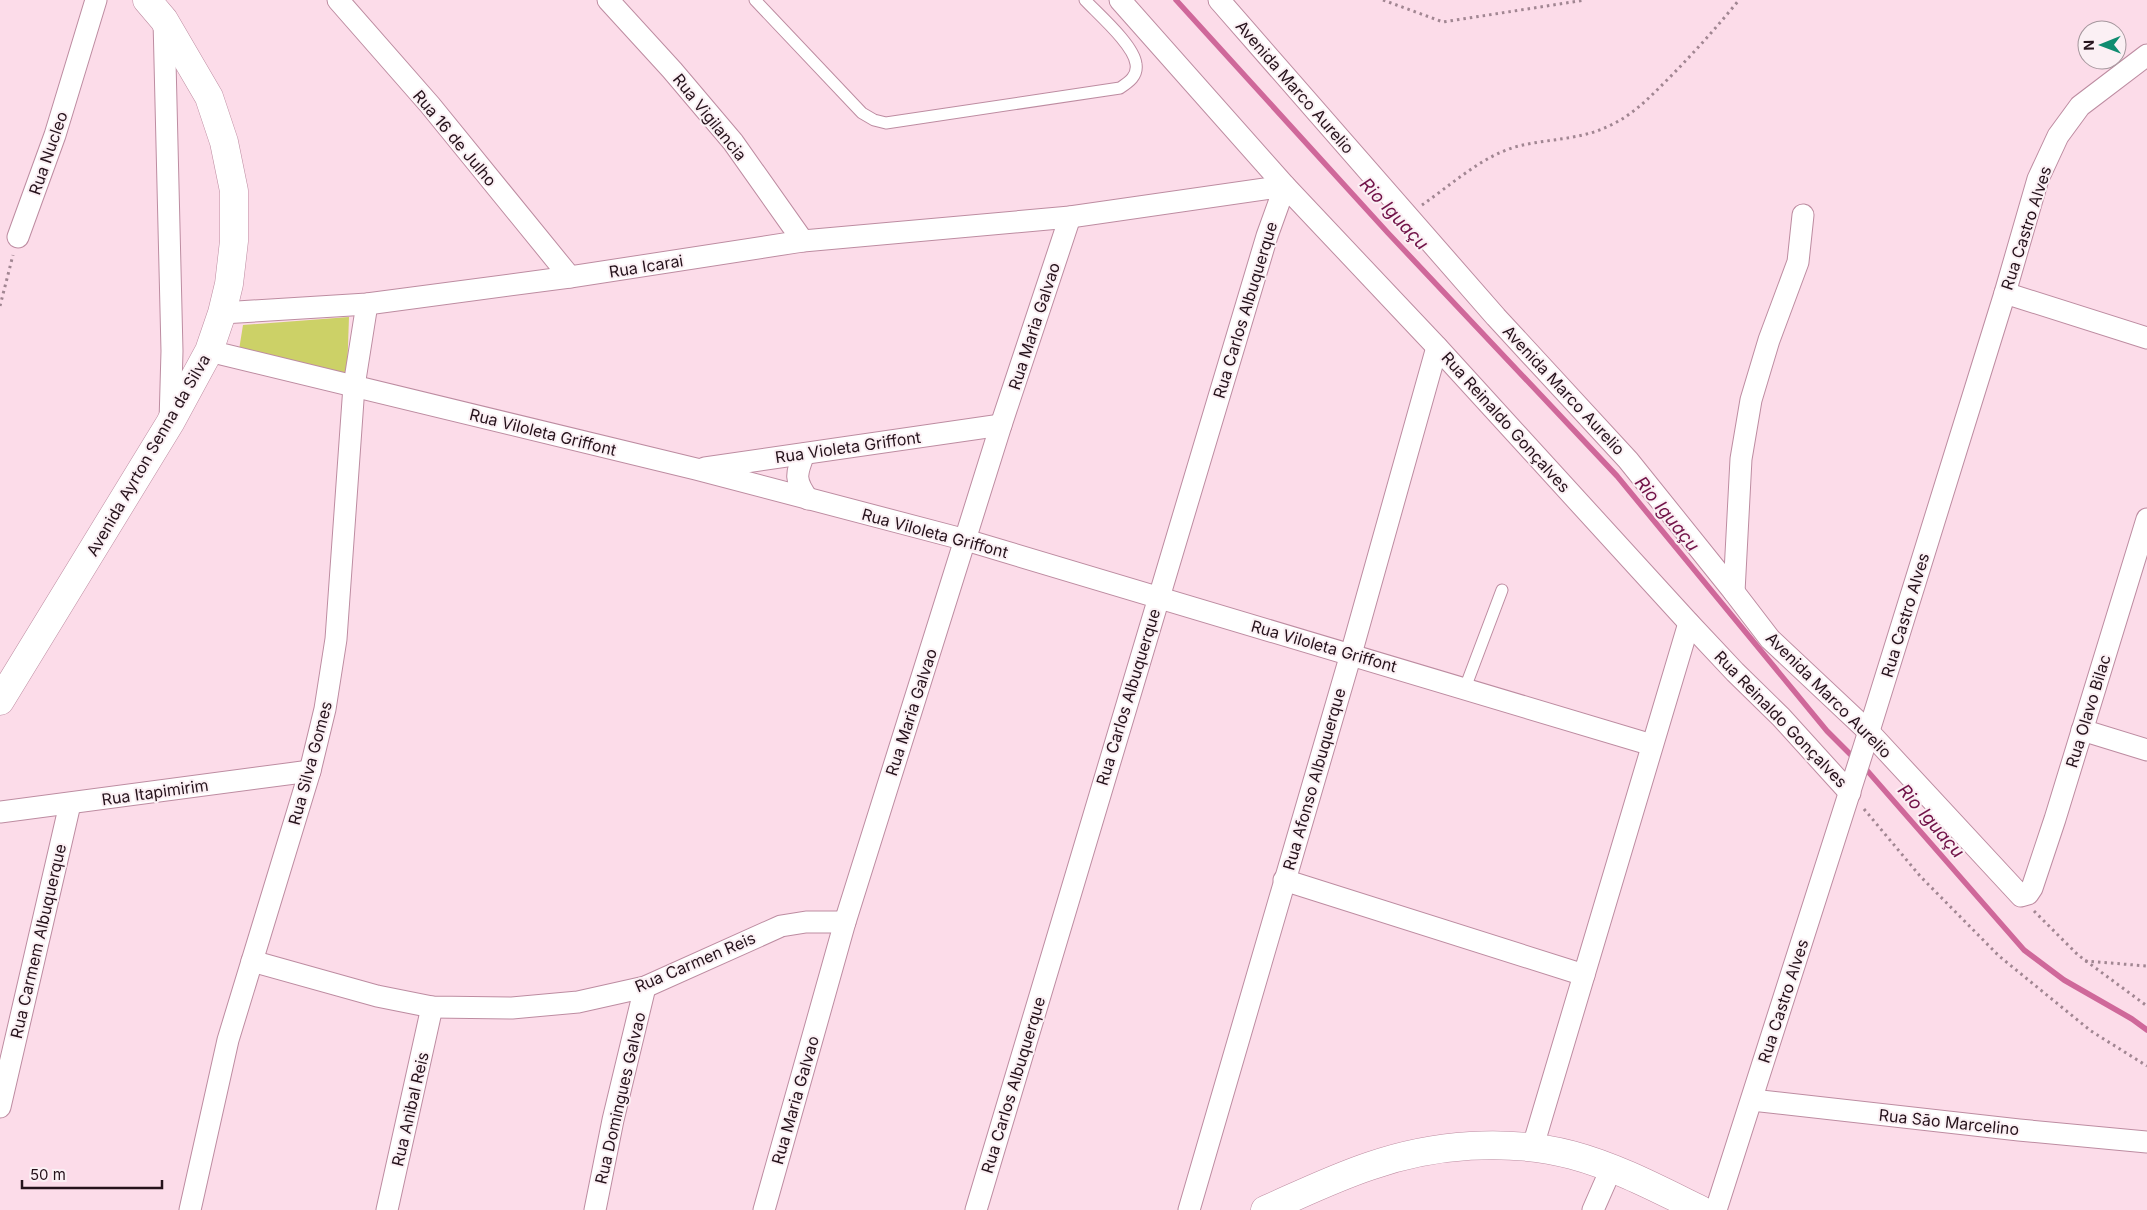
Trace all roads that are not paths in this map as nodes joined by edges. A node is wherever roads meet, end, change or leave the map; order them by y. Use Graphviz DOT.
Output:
graph roads {
  1 [pos="96,0"];
  2 [pos="338,0"];
  3 [pos="608,0"];
  4 [pos="755,0"];
  5 [pos="1085,0"];
  6 [pos="1120,0"];
  7 [pos="1219,0"];
  8 [pos="155,10"];
  9 [pos="2147,55"];
  10 [pos="1285,186"];
  11 [pos="1803,215"];
  12 [pos="1070,217"];
  13 [pos="18,237"];
  14 [pos="803,241"];
  15 [pos="570,277"];
  16 [pos="2005,294"];
  17 [pos="367,304"];
  18 [pos="222,313"];
  19 [pos="2147,338"];
  20 [pos="1437,347"];
  21 [pos="209,351"];
  22 [pos="354,386"];
  23 [pos="170,423"];
  24 [pos="1001,425"];
  25 [pos="804,454"];
  26 [pos="696,469"];
  27 [pos="808,499"];
  28 [pos="2145,531"];
  29 [pos="966,540"];
  30 [pos="1502,590"];
  31 [pos="1734,592"];
  32 [pos="1158,598"];
  33 [pos="1689,623"];
  34 [pos="1350,654"];
  35 [pos="1465,688"];
  36 [pos="0,701"];
  37 [pos="2082,730"];
  38 [pos="1866,740"];
  39 [pos="1652,745"];
  40 [pos="2147,750"];
  41 [pos="310,771"];
  42 [pos="1852,787"];
  43 [pos="70,804"];
  44 [pos="0,812"];
  45 [pos="1284,880"];
  46 [pos="2021,896"];
  47 [pos="845,922"];
  48 [pos="252,961"];
  49 [pos="1584,975"];
  50 [pos="645,987"];
  51 [pos="432,1007"];
  52 [pos="1752,1100"];
  53 [pos="0,1107"];
  54 [pos="2147,1142"];
  55 [pos="1533,1146"];
  56 [pos="1611,1169"];
  57 [pos="190,1210"];
  58 [pos="387,1210"];
  59 [pos="595,1210"];
  60 [pos="764,1210"];
  61 [pos="976,1210"];
  62 [pos="1189,1210"];
  63 [pos="1265,1210"];
  64 [pos="1593,1210"];
  65 [pos="1702,1210"];
  66 [pos="1716,1210"];
  1 -- 13 [label="street, Rua Nucleo"];
  2 -- 15 [label="street, Rua 16 de Julho"];
  3 -- 14 [label="street, Rua Vigilancia"];
  4 -- 5 [label="lane"];
  6 -- 10 [label="street, Rua Reinaldo Gonçalves"];
  7 -- 31 [label="street, Avenida Marco Aurelio"];
  8 -- 18 [label="street, Avenida Ayrton Senna da Silva"];
  8 -- 23 [label="street"];
  9 -- 16 [label="street, Rua Castro Alves"];
  10 -- 12 [label="street, Rua Icarai"];
  10 -- 20 [label="street, Rua Reinaldo Gonçalves"];
  10 -- 32 [label="street, Rua Carlos Albuquerque"];
  11 -- 31 [label="street"];
  12 -- 14 [label="street, Rua Icarai"];
  12 -- 24 [label="street, Rua Maria Galvao"];
  14 -- 15 [label="street, Rua Icarai"];
  15 -- 17 [label="street, Rua Icarai"];
  16 -- 19 [label="street"];
  16 -- 38 [label="street, Rua Castro Alves"];
  17 -- 18 [label="street, Rua Icarai"];
  17 -- 22 [label="street, Rua Silva Gomes"];
  18 -- 21 [label="street, Avenida Ayrton Senna da Silva"];
  20 -- 33 [label="street, Rua Reinaldo Gonçalves"];
  20 -- 34 [label="street, Rua Afonso Albuquerque"];
  21 -- 22 [label="street, Rua Viloleta Griffont"];
  21 -- 23 [label="street, Avenida Ayrton Senna da Silva"];
  22 -- 26 [label="street, Rua Viloleta Griffont"];
  22 -- 41 [label="street, Rua Silva Gomes"];
  23 -- 36 [label="street, Avenida Ayrton Senna da Silva"];
  24 -- 25 [label="street, Rua Violeta Griffont"];
  24 -- 29 [label="street, Rua Maria Galvao"];
  25 -- 26 [label="street, Rua Violeta Griffont"];
  25 -- 27 [label="street"];
  26 -- 27 [label="street, Rua Viloleta Griffont"];
  27 -- 29 [label="street, Rua Viloleta Griffont"];
  28 -- 37 [label="street, Rua Olavo Bilac"];
  29 -- 32 [label="street, Rua Viloleta Griffont"];
  29 -- 47 [label="street, Rua Maria Galvao"];
  30 -- 35 [label="lane"];
  31 -- 38 [label="street, Avenida Marco Aurelio"];
  32 -- 34 [label="street, Rua Viloleta Griffont"];
  32 -- 61 [label="street, Rua Carlos Albuquerque"];
  33 -- 39 [label="street"];
  33 -- 42 [label="street, Rua Reinaldo Gonçalves"];
  34 -- 35 [label="street, Rua Viloleta Griffont"];
  34 -- 45 [label="street, Rua Afonso Albuquerque"];
  35 -- 39 [label="street, Rua Viloleta Griffont"];
  37 -- 40 [label="street"];
  37 -- 46 [label="street, Rua Olavo Bilac"];
  38 -- 42 [label="street, Rua Castro Alves"];
  38 -- 46 [label="street, Avenida Marco Aurelio"];
  39 -- 49 [label="street"];
  41 -- 43 [label="street, Rua Itapimirim"];
  41 -- 48 [label="street, Rua Silva Gomes"];
  42 -- 52 [label="street, Rua Castro Alves"];
  43 -- 44 [label="street, Rua Itapimirim"];
  43 -- 53 [label="street, Rua Carmem Albuquerque"];
  45 -- 49 [label="street"];
  45 -- 62 [label="street, Rua Afonso Albuquerque"];
  47 -- 50 [label="street, Rua Carmen Reis"];
  47 -- 60 [label="street, Rua Maria Galvao"];
  48 -- 51 [label="street, Rua Carmen Reis"];
  48 -- 57 [label="street, Rua Silva Gomes"];
  49 -- 55 [label="street"];
  50 -- 51 [label="street, Rua Carmen Reis"];
  50 -- 59 [label="street, Rua Domingues Galvao"];
  51 -- 58 [label="street, Rua Anibal Reis"];
  52 -- 54 [label="street, Rua Sāo Marcelino"];
  52 -- 66 [label="street, Rua Castro Alves"];
  55 -- 56 [label="street"];
  55 -- 63 [label="street"];
  56 -- 64 [label="street"];
  56 -- 65 [label="street"];
}
